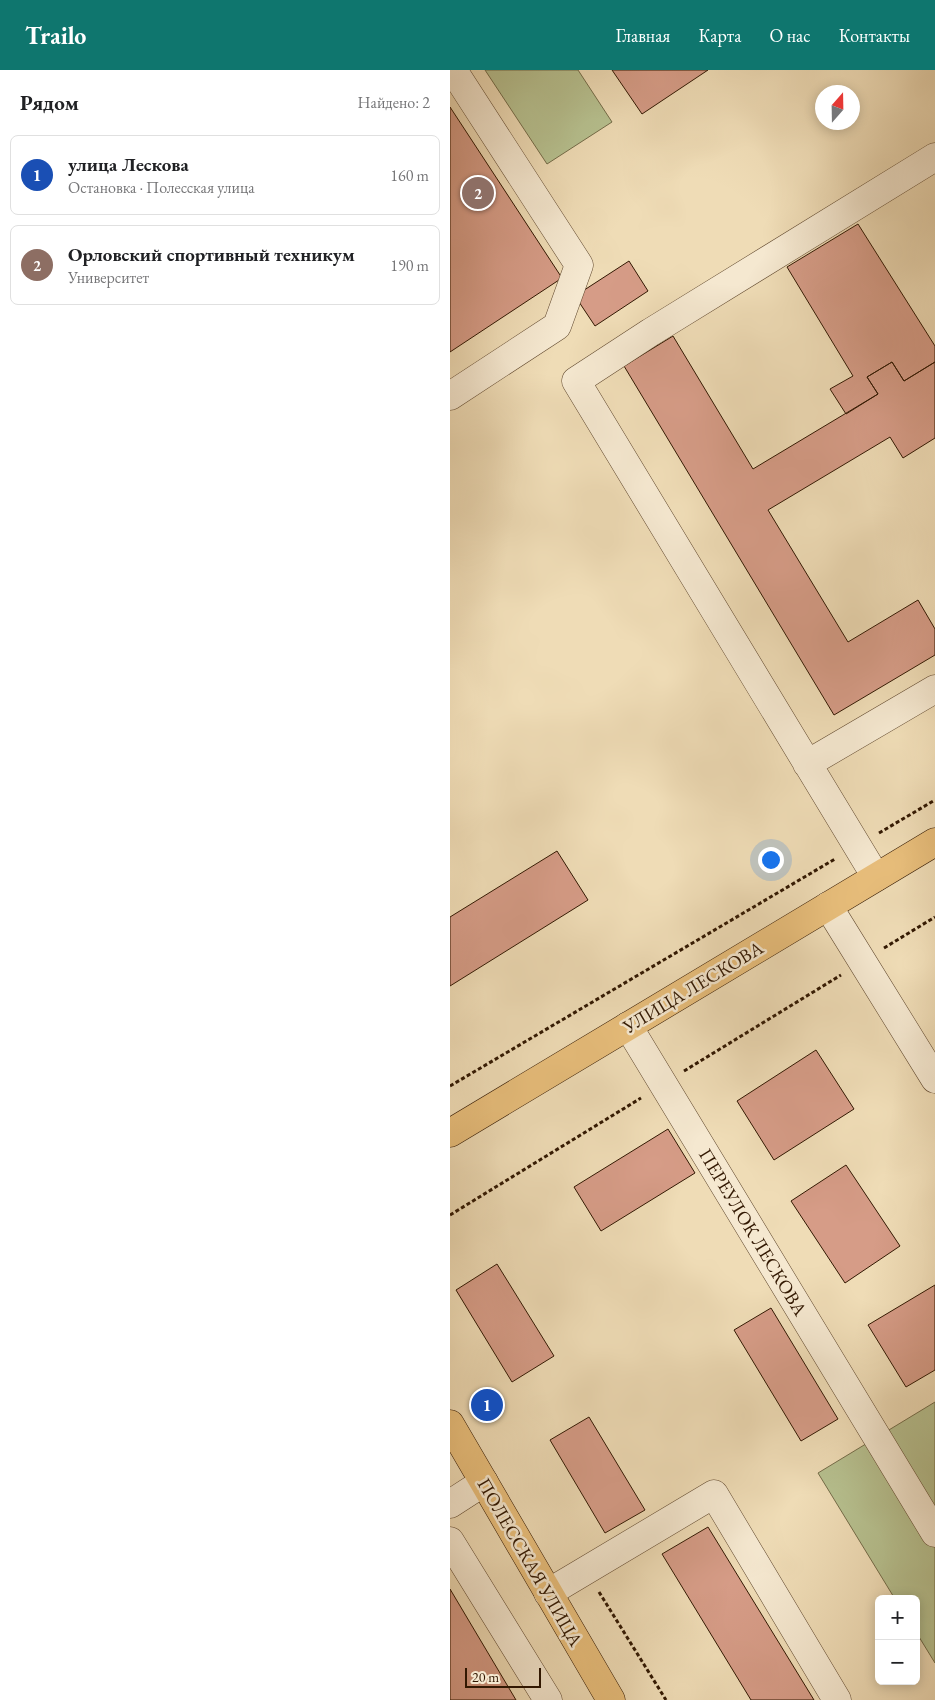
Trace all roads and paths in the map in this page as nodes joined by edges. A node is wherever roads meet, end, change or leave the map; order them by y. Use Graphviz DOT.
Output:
graph roads {
  1 [pos="453,70"];
  2 [pos="935,157"];
  3 [pos="450,396"];
  4 [pos="935,689"];
  5 [pos="808,764"];
  6 [pos="935,800"];
  7 [pos="935,842"];
  8 [pos="858,846"];
  9 [pos="876,877"];
  10 [pos="828,906"];
  11 [pos="935,917"];
  12 [pos="863,961"];
  13 [pos="628,1026"];
  14 [pos="935,1079"];
  15 [pos="663,1084"];
  16 [pos="450,1086"];
  17 [pos="450,1133"];
  18 [pos="450,1215"];
  19 [pos="450,1424"];
  20 [pos="484,1482"];
  21 [pos="450,1504"];
  22 [pos="935,1533"];
  23 [pos="450,1541"];
  24 [pos="585,1570"];
  25 [pos="548,1593"];
  26 [pos="548,1700"];
  27 [pos="611,1700"];
  28 [pos="666,1700"];
  29 [pos="837,1700"];
  1 -- 3 [label="street"];
  2 -- 5 [label="street"];
  4 -- 5 [label="street"];
  5 -- 8 [label="street"];
  6 -- 8 [label="path"];
  7 -- 9 [label="main road, УЛИЦА ЛЕСКОВА"];
  8 -- 9 [label="street"];
  8 -- 16 [label="path"];
  9 -- 10 [label="main road, УЛИЦА ЛЕСКОВА"];
  10 -- 12 [label="street"];
  10 -- 13 [label="main road, УЛИЦА ЛЕСКОВА"];
  11 -- 12 [label="path"];
  12 -- 14 [label="street"];
  12 -- 15 [label="path"];
  13 -- 15 [label="street, ПЕРЕУЛОК ЛЕСКОВА"];
  13 -- 17 [label="main road, УЛИЦА ЛЕСКОВА"];
  15 -- 18 [label="path"];
  15 -- 22 [label="street, ПЕРЕУЛОК ЛЕСКОВА"];
  19 -- 20 [label="main road, ПОЛЕССКАЯ УЛИЦА"];
  20 -- 21 [label="street"];
  20 -- 25 [label="main road, ПОЛЕССКАЯ УЛИЦА"];
  23 -- 26 [label="street"];
  24 -- 25 [label="street"];
  24 -- 28 [label="path"];
  24 -- 29 [label="street"];
  25 -- 27 [label="main road, ПОЛЕССКАЯ УЛИЦА"];
}
